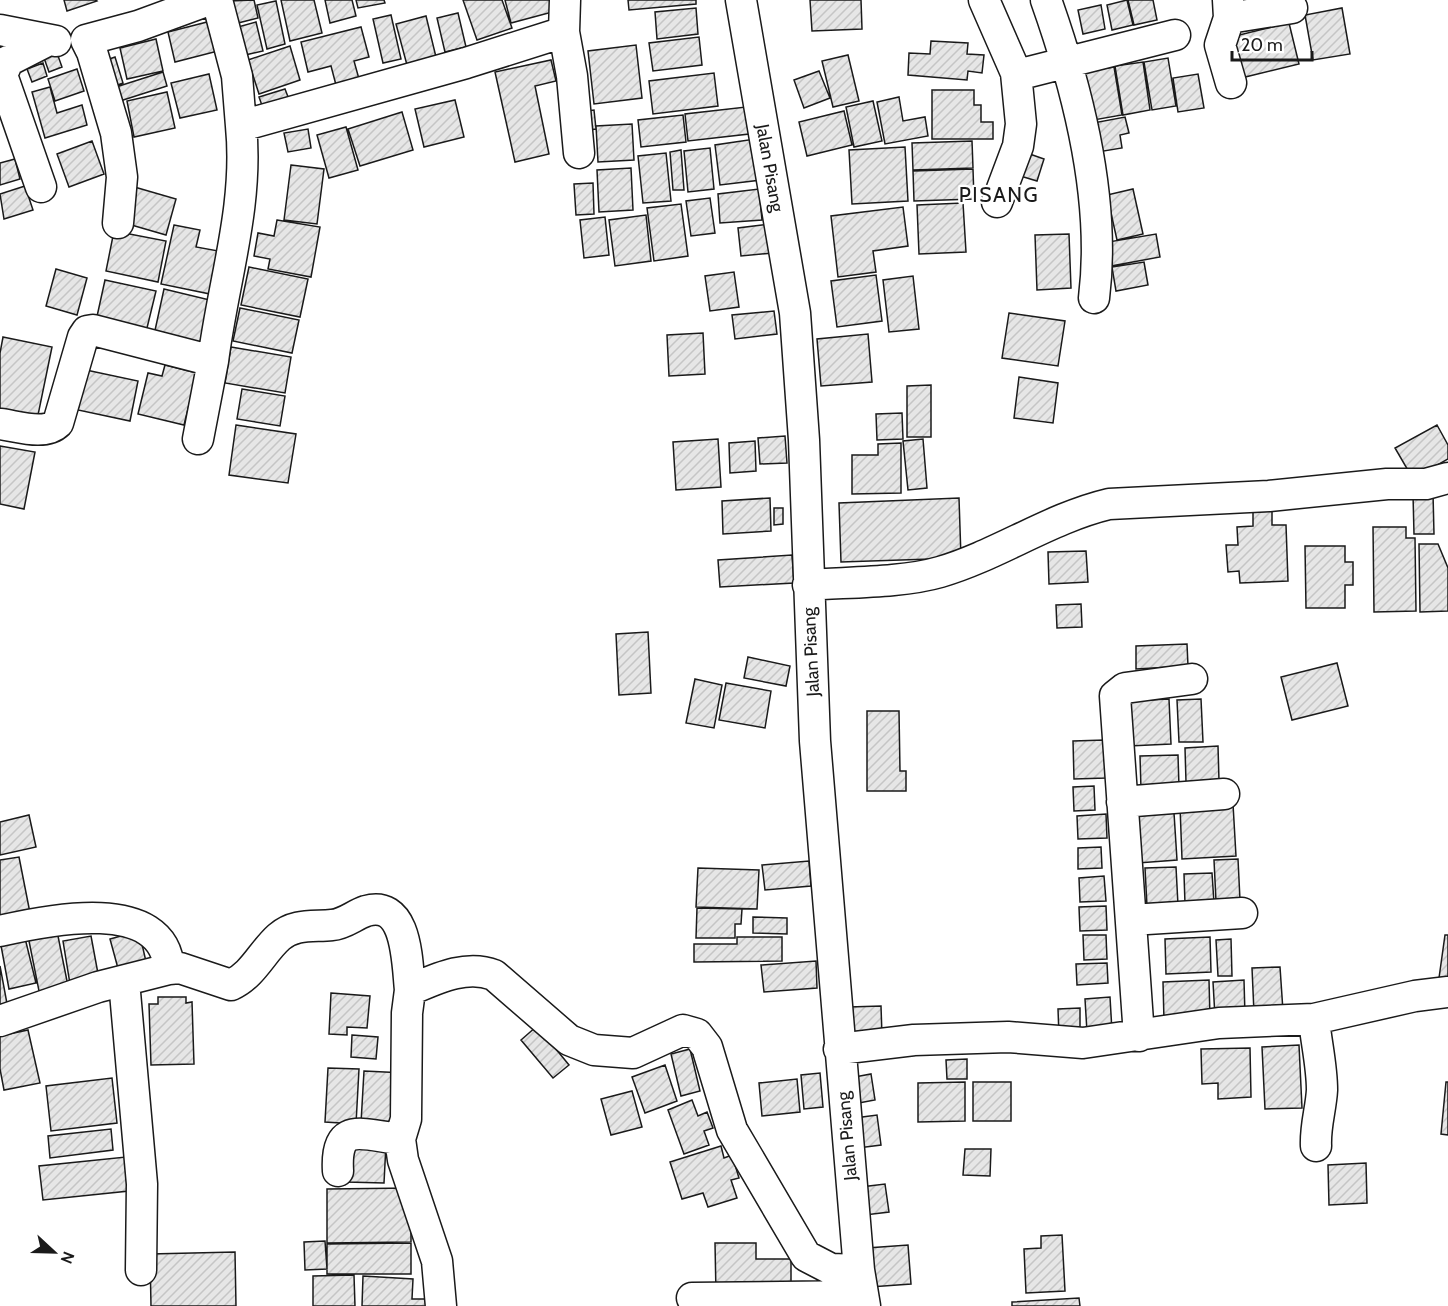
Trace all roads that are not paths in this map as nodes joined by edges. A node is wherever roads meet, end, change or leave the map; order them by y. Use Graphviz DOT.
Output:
graph roads {
  1 [pos="209,0"];
  2 [pos="217,0"];
  3 [pos="565,0"];
  4 [pos="741,0"];
  5 [pos="984,0"];
  6 [pos="1046,0"];
  7 [pos="1292,8"];
  8 [pos="1228,9"];
  9 [pos="0,30"];
  10 [pos="564,32"];
  11 [pos="1175,35"];
  12 [pos="86,40"];
  13 [pos="47,41"];
  14 [pos="1065,63"];
  15 [pos="1023,72"];
  16 [pos="1231,82"];
  17 [pos="241,126"];
  18 [pos="579,153"];
  19 [pos="41,187"];
  20 [pos="997,202"];
  21 [pos="118,223"];
  22 [pos="1095,298"];
  23 [pos="213,361"];
  24 [pos="0,424"];
  25 [pos="198,439"];
  26 [pos="1448,478"];
  27 [pos="808,585"];
  28 [pos="1192,679"];
  29 [pos="1224,794"];
  30 [pos="1122,802"];
  31 [pos="1242,913"];
  32 [pos="1131,920"];
  33 [pos="0,931"];
  34 [pos="169,969"];
  35 [pos="124,981"];
  36 [pos="410,990"];
  37 [pos="1448,992"];
  38 [pos="1314,1019"];
  39 [pos="0,1021"];
  40 [pos="1139,1036"];
  41 [pos="839,1049"];
  42 [pos="400,1138"];
  43 [pos="1316,1146"];
  44 [pos="338,1171"];
  45 [pos="141,1270"];
  46 [pos="862,1291"];
  47 [pos="692,1298"];
  48 [pos="831,1301"];
  49 [pos="441,1306"];
  1 -- 12 [label="street"];
  2 -- 17 [label="street"];
  3 -- 10 [label="street"];
  4 -- 27 [label="street, Jalan Pisang"];
  5 -- 15 [label="street"];
  6 -- 14 [label="street"];
  7 -- 8 [label="street"];
  8 -- 16 [label="street"];
  9 -- 13 [label="street"];
  10 -- 17 [label="street"];
  10 -- 18 [label="street"];
  11 -- 14 [label="street"];
  12 -- 13 [label="street"];
  12 -- 21 [label="street"];
  13 -- 19 [label="street"];
  14 -- 15 [label="street"];
  14 -- 22 [label="street"];
  15 -- 20 [label="street"];
  17 -- 23 [label="street"];
  23 -- 24 [label="street"];
  23 -- 25 [label="street"];
  26 -- 27 [label="street"];
  27 -- 41 [label="street, Jalan Pisang"];
  28 -- 30 [label="street"];
  29 -- 30 [label="street"];
  30 -- 32 [label="street"];
  31 -- 32 [label="street"];
  32 -- 40 [label="street"];
  33 -- 34 [label="street"];
  34 -- 35 [label="street"];
  34 -- 36 [label="street"];
  35 -- 39 [label="street"];
  35 -- 45 [label="street"];
  36 -- 42 [label="street"];
  36 -- 46 [label="street"];
  37 -- 38 [label="street"];
  38 -- 40 [label="street"];
  38 -- 43 [label="street"];
  40 -- 41 [label="street"];
  41 -- 46 [label="street, Jalan Pisang"];
  42 -- 44 [label="street"];
  42 -- 49 [label="street"];
  46 -- 48 [label="street"];
  47 -- 48 [label="street"];
}
